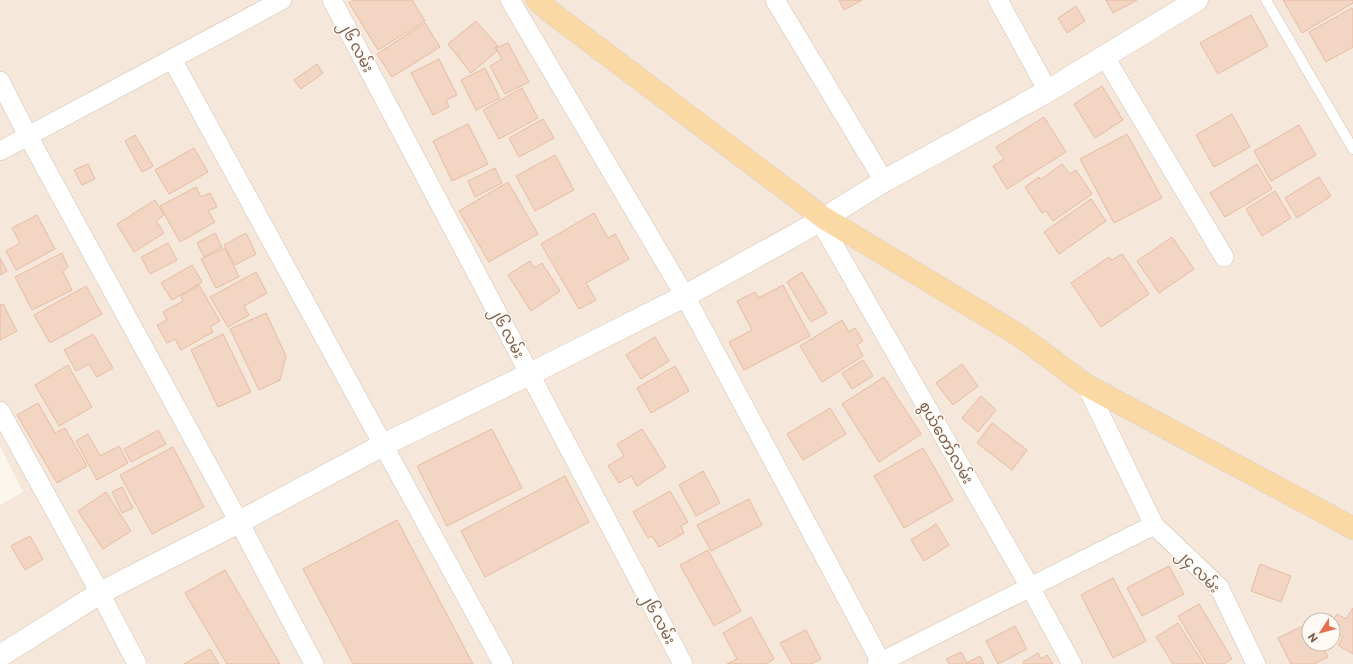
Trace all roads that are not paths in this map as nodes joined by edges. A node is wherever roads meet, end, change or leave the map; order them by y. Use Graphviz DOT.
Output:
graph roads {
  1 [pos="282,0"];
  2 [pos="332,0"];
  3 [pos="510,0"];
  4 [pos="537,0"];
  5 [pos="775,0"];
  6 [pos="998,0"];
  7 [pos="1198,0"];
  8 [pos="1266,0"];
  9 [pos="1105,57"];
  10 [pos="172,59"];
  11 [pos="0,81"];
  12 [pos="1048,91"];
  13 [pos="28,136"];
  14 [pos="1353,149"];
  15 [pos="0,151"];
  16 [pos="884,181"];
  17 [pos="822,220"];
  18 [pos="1224,257"];
  19 [pos="685,296"];
  20 [pos="530,374"];
  21 [pos="1086,385"];
  22 [pos="0,411"];
  23 [pos="383,445"];
  24 [pos="239,522"];
  25 [pos="1154,525"];
  26 [pos="1353,528"];
  27 [pos="1030,586"];
  28 [pos="100,593"];
  29 [pos="0,656"];
  30 [pos="880,663"];
  31 [pos="137,664"];
  32 [pos="314,664"];
  33 [pos="503,664"];
  34 [pos="683,664"];
  35 [pos="1072,664"];
  36 [pos="1256,664"];
  1 -- 10 [label="street"];
  2 -- 20 [label="street, ၂၆ လမ်း"];
  3 -- 19 [label="street"];
  4 -- 17 [label="main road"];
  5 -- 16 [label="street"];
  6 -- 12 [label="street"];
  7 -- 9 [label="street"];
  8 -- 14 [label="lane"];
  9 -- 12 [label="street"];
  9 -- 18 [label="street"];
  10 -- 13 [label="street"];
  10 -- 23 [label="street"];
  11 -- 13 [label="street"];
  12 -- 16 [label="street"];
  13 -- 15 [label="street"];
  13 -- 24 [label="street"];
  16 -- 17 [label="street"];
  17 -- 19 [label="street"];
  17 -- 21 [label="main road"];
  17 -- 27 [label="street, စွယ်တော်လမ်း"];
  19 -- 20 [label="street"];
  19 -- 30 [label="street"];
  20 -- 23 [label="street"];
  20 -- 34 [label="street, ၂၆ လမ်း"];
  21 -- 25 [label="street"];
  21 -- 26 [label="main road"];
  22 -- 28 [label="street"];
  23 -- 24 [label="street"];
  23 -- 33 [label="street"];
  24 -- 28 [label="street"];
  24 -- 32 [label="street"];
  25 -- 27 [label="street"];
  25 -- 36 [label="street, ၂၄ လမ်း"];
  27 -- 30 [label="street"];
  27 -- 35 [label="street, စွယ်တော်လမ်း"];
  28 -- 29 [label="street"];
  28 -- 31 [label="street"];
}
